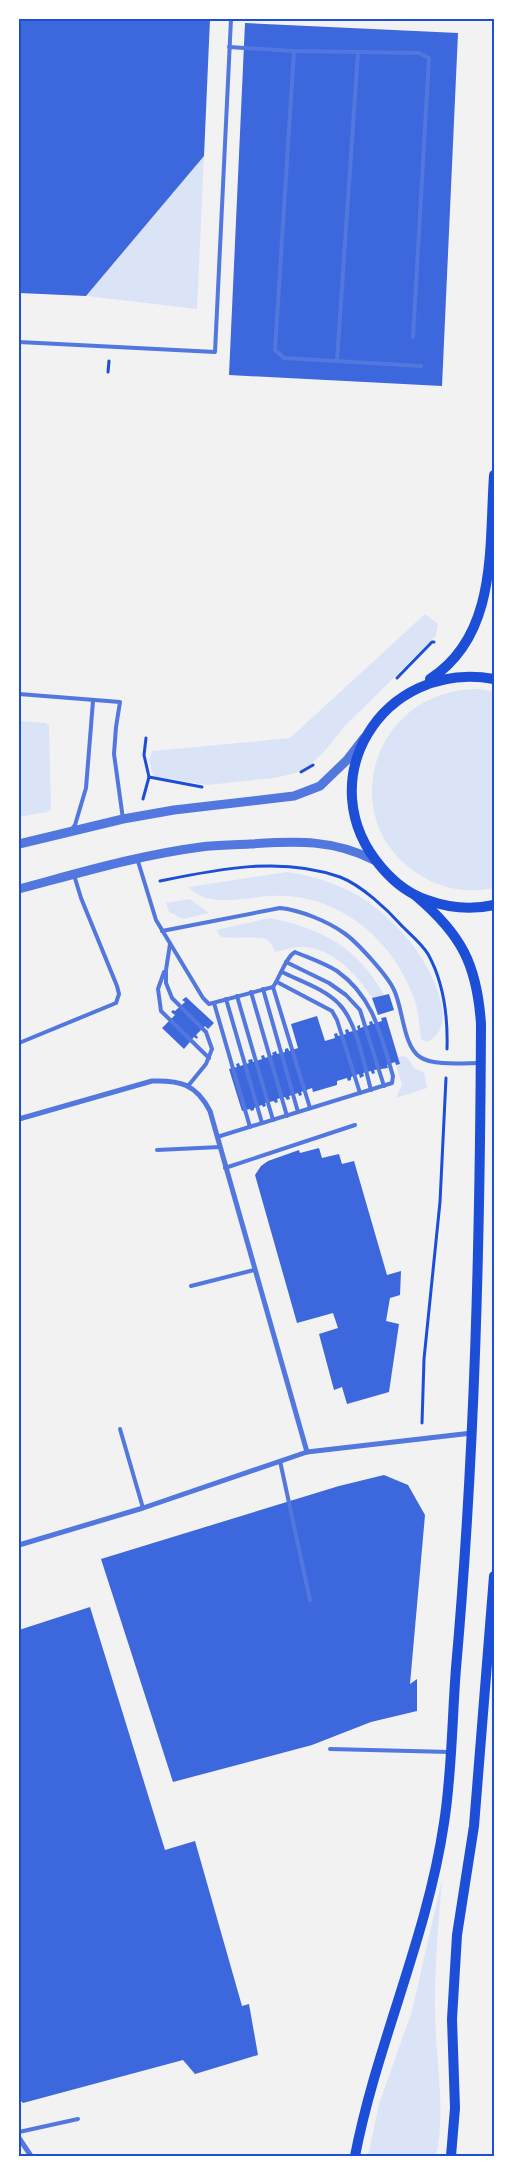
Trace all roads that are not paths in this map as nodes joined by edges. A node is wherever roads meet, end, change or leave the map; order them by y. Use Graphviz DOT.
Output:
graph roads {
  1 [pos="231,19"];
  2 [pos="229,47"];
  3 [pos="294,51"];
  4 [pos="358,52"];
  5 [pos="413,338"];
  6 [pos="19,342"];
  7 [pos="337,361"];
  8 [pos="421,366"];
  9 [pos="494,475"];
  10 [pos="494,679"];
  11 [pos="418,686"];
  12 [pos="19,694"];
  13 [pos="94,701"];
  14 [pos="369,732"];
  15 [pos="123,818"];
  16 [pos="68,834"];
  17 [pos="19,844"];
  18 [pos="137,858"];
  19 [pos="376,861"];
  20 [pos="74,874"];
  21 [pos="19,889"];
  22 [pos="416,896"];
  23 [pos="494,905"];
  24 [pos="162,931"];
  25 [pos="170,944"];
  26 [pos="286,962"];
  27 [pos="166,970"];
  28 [pos="282,972"];
  29 [pos="277,982"];
  30 [pos="274,987"];
  31 [pos="263,989"];
  32 [pos="251,992"];
  33 [pos="237,996"];
  34 [pos="226,999"];
  35 [pos="214,1003"];
  36 [pos="19,1043"];
  37 [pos="208,1058"];
  38 [pos="480,1063"];
  39 [pos="188,1086"];
  40 [pos="384,1086"];
  41 [pos="371,1090"];
  42 [pos="360,1093"];
  43 [pos="310,1108"];
  44 [pos="298,1112"];
  45 [pos="286,1116"];
  46 [pos="19,1119"];
  47 [pos="273,1120"];
  48 [pos="262,1123"];
  49 [pos="355,1125"];
  50 [pos="250,1127"];
  51 [pos="217,1137"];
  52 [pos="220,1147"];
  53 [pos="157,1150"];
  54 [pos="225,1168"];
  55 [pos="254,1270"];
  56 [pos="191,1286"];
  57 [pos="120,1429"];
  58 [pos="472,1433"];
  59 [pos="307,1452"];
  60 [pos="280,1461"];
  61 [pos="142,1508"];
  62 [pos="19,1545"];
  63 [pos="494,1576"];
  64 [pos="310,1600"];
  65 [pos="330,1750"];
  66 [pos="450,1752"];
  67 [pos="78,2119"];
  68 [pos="19,2132"];
  69 [pos="19,2138"];
  70 [pos="31,2156"];
  71 [pos="355,2156"];
  72 [pos="451,2156"];
  1 -- 2 [label="lane"];
  2 -- 3 [label="lane"];
  2 -- 6 [label="lane"];
  3 -- 4 [label="lane"];
  3 -- 7 [label="lane"];
  4 -- 5 [label="lane"];
  4 -- 7 [label="lane"];
  7 -- 8 [label="lane"];
  9 -- 11 [label="main road"];
  10 -- 11 [label="main road"];
  11 -- 14 [label="main road"];
  12 -- 13 [label="lane"];
  13 -- 15 [label="lane"];
  13 -- 16 [label="lane"];
  14 -- 15 [label="street"];
  14 -- 19 [label="main road"];
  15 -- 16 [label="street"];
  16 -- 17 [label="street"];
  18 -- 19 [label="street"];
  18 -- 20 [label="street"];
  18 -- 24 [label="lane"];
  19 -- 22 [label="main road"];
  20 -- 21 [label="street"];
  20 -- 36 [label="lane"];
  22 -- 23 [label="main road"];
  22 -- 38 [label="main road"];
  24 -- 25 [label="lane"];
  24 -- 38 [label="lane"];
  25 -- 27 [label="lane"];
  25 -- 35 [label="lane"];
  26 -- 28 [label="lane"];
  26 -- 40 [label="lane"];
  26 -- 40 [label="lane"];
  27 -- 37 [label="lane"];
  27 -- 37 [label="lane"];
  28 -- 29 [label="lane"];
  28 -- 41 [label="lane"];
  29 -- 30 [label="lane"];
  29 -- 42 [label="lane"];
  30 -- 31 [label="lane"];
  30 -- 43 [label="lane"];
  31 -- 32 [label="lane"];
  31 -- 44 [label="lane"];
  32 -- 33 [label="lane"];
  32 -- 45 [label="lane"];
  33 -- 34 [label="lane"];
  33 -- 47 [label="lane"];
  34 -- 35 [label="lane"];
  34 -- 48 [label="lane"];
  35 -- 50 [label="lane"];
  37 -- 39 [label="lane"];
  38 -- 58 [label="main road"];
  39 -- 46 [label="street"];
  39 -- 51 [label="street"];
  40 -- 41 [label="lane"];
  41 -- 42 [label="lane"];
  42 -- 43 [label="lane"];
  43 -- 44 [label="lane"];
  44 -- 45 [label="lane"];
  45 -- 47 [label="lane"];
  47 -- 48 [label="lane"];
  48 -- 50 [label="lane"];
  49 -- 54 [label="lane"];
  50 -- 51 [label="lane"];
  51 -- 52 [label="street"];
  52 -- 53 [label="lane"];
  52 -- 54 [label="street"];
  54 -- 55 [label="street"];
  55 -- 56 [label="lane"];
  55 -- 59 [label="street"];
  57 -- 61 [label="lane"];
  58 -- 59 [label="street"];
  58 -- 66 [label="main road"];
  59 -- 60 [label="street"];
  60 -- 61 [label="street"];
  60 -- 64 [label="lane"];
  61 -- 62 [label="street"];
  63 -- 72 [label="main road"];
  65 -- 66 [label="lane"];
  66 -- 71 [label="main road"];
  67 -- 68 [label="lane"];
  69 -- 70 [label="street"];
}
